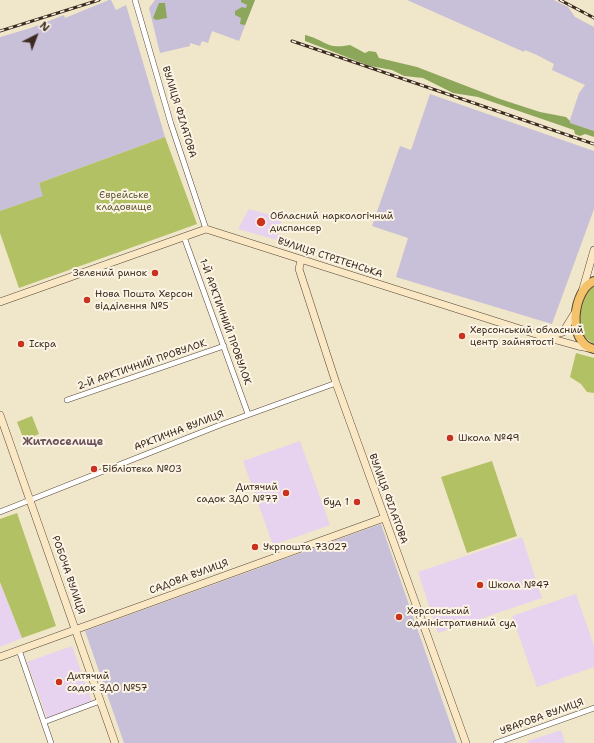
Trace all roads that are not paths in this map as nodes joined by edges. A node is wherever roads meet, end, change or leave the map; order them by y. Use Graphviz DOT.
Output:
graph roads {
  1 [pos="135,0"];
  2 [pos="206,230"];
  3 [pos="184,236"];
  4 [pos="594,250"];
  5 [pos="301,260"];
  6 [pos="592,281"];
  7 [pos="581,296"];
  8 [pos="0,302"];
  9 [pos="577,311"];
  10 [pos="542,336"];
  11 [pos="224,346"];
  12 [pos="592,348"];
  13 [pos="336,383"];
  14 [pos="67,400"];
  15 [pos="0,414"];
  16 [pos="248,414"];
  17 [pos="31,501"];
  18 [pos="0,512"];
  19 [pos="384,518"];
  20 [pos="76,629"];
  21 [pos="19,650"];
  22 [pos="0,657"];
  23 [pos="100,701"];
  24 [pos="594,708"];
  25 [pos="44,722"];
  26 [pos="51,743"];
  27 [pos="115,743"];
  28 [pos="466,743"];
  29 [pos="496,743"];
  1 -- 2 [label="street, ВУЛИЦЯ ФІЛАТОВА"];
  2 -- 3 [label="street, ВУЛИЦЯ СТРІТЕНСЬКА"];
  2 -- 5 [label="street, ВУЛИЦЯ СТРІТЕНСЬКА"];
  3 -- 8 [label="street, ВУЛИЦЯ СТРІТЕНСЬКА"];
  3 -- 11 [label="street, 1-Й АРКТИЧНИЙ ПРОВУЛОК"];
  4 -- 7 [label="street"];
  5 -- 10 [label="street, ВУЛИЦЯ СТРІТЕНСЬКА"];
  5 -- 13 [label="street, ВУЛИЦЯ ФІЛАТОВА"];
  6 -- 7 [label="main road"];
  7 -- 9 [label="main road"];
  9 -- 10 [label="street, ВУЛИЦЯ СТРІТЕНСЬКА"];
  9 -- 12 [label="main road"];
  10 -- 12 [label="street, ВУЛИЦЯ СТРІТЕНСЬКА"];
  11 -- 14 [label="street, 2-Й АРКТИЧНИЙ ПРОВУЛОК"];
  11 -- 16 [label="street, 1-Й АРКТИЧНИЙ ПРОВУЛОК"];
  13 -- 16 [label="street, АРКТИЧНА ВУЛИЦЯ"];
  13 -- 19 [label="street, ВУЛИЦЯ ФІЛАТОВА"];
  15 -- 17 [label="street, РОБОЧА ВУЛИЦЯ"];
  16 -- 17 [label="street, АРКТИЧНА ВУЛИЦЯ"];
  17 -- 18 [label="street, АРКТИЧНА ВУЛИЦЯ"];
  17 -- 20 [label="street, РОБОЧА ВУЛИЦЯ"];
  19 -- 20 [label="street, САДОВА ВУЛИЦЯ"];
  19 -- 28 [label="street, ВУЛИЦЯ ФІЛАТОВА"];
  20 -- 21 [label="street, САДОВА ВУЛИЦЯ"];
  20 -- 23 [label="street, РОБОЧА ВУЛИЦЯ"];
  21 -- 22 [label="street, САДОВА ВУЛИЦЯ"];
  21 -- 25 [label="street"];
  23 -- 25 [label="street"];
  23 -- 27 [label="street, РОБОЧА ВУЛИЦЯ"];
  24 -- 29 [label="street, УВАРОВА ВУЛИЦЯ"];
  25 -- 26 [label="street"];
}
